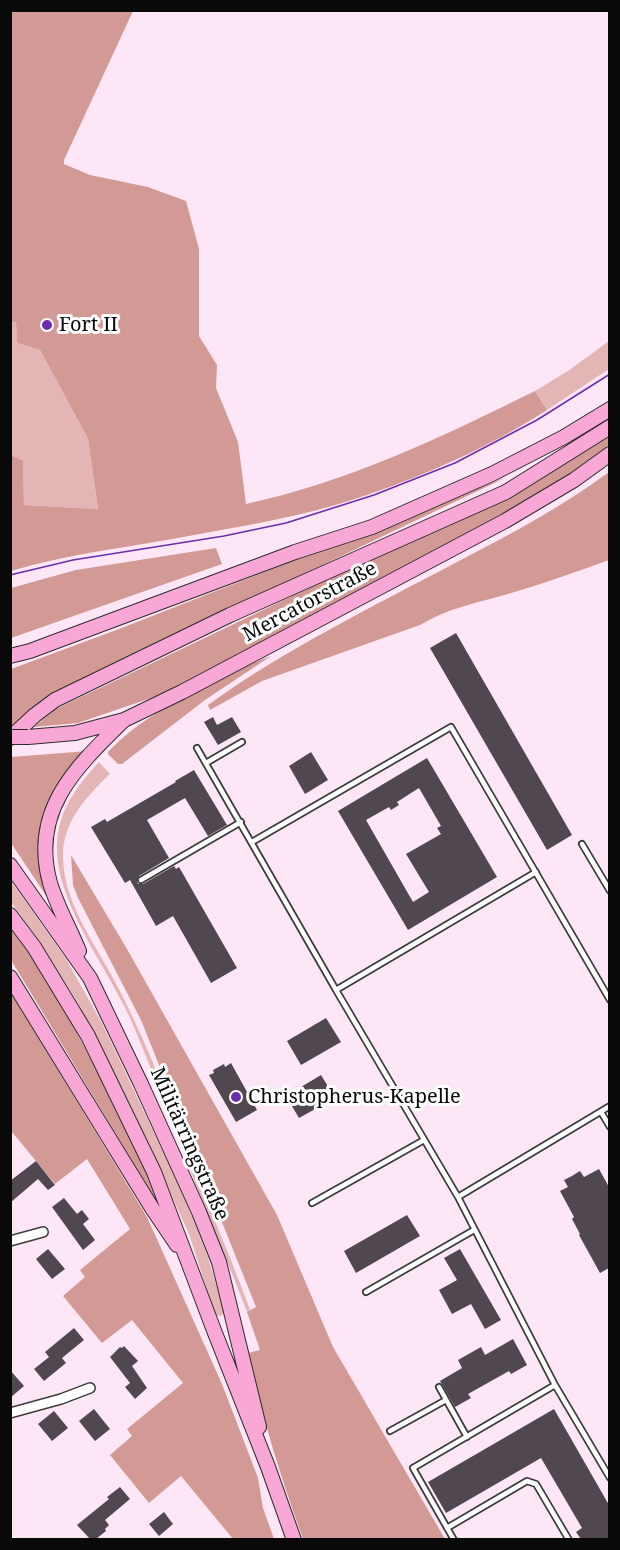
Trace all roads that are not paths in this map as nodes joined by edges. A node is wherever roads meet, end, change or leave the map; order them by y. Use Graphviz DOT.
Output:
graph roads {
  1 [pos="609,409"];
  2 [pos="609,427"];
  3 [pos="609,454"];
  4 [pos="10,656"];
  5 [pos="124,720"];
  6 [pos="10,737"];
  7 [pos="242,742"];
  8 [pos="198,748"];
  9 [pos="206,763"];
  10 [pos="241,822"];
  11 [pos="252,842"];
  12 [pos="582,844"];
  13 [pos="10,865"];
  14 [pos="536,872"];
  15 [pos="141,880"];
  16 [pos="609,891"];
  17 [pos="10,915"];
  18 [pos="10,977"];
  19 [pos="90,978"];
  20 [pos="336,990"];
  21 [pos="609,1000"];
  22 [pos="609,1106"];
  23 [pos="601,1112"];
  24 [pos="609,1127"];
  25 [pos="424,1140"];
  26 [pos="458,1197"];
  27 [pos="312,1203"];
  28 [pos="474,1230"];
  29 [pos="43,1232"];
  30 [pos="10,1241"];
  31 [pos="189,1263"];
  32 [pos="366,1292"];
  33 [pos="236,1326"];
  34 [pos="215,1333"];
  35 [pos="555,1385"];
  36 [pos="439,1387"];
  37 [pos="90,1388"];
  38 [pos="446,1400"];
  39 [pos="10,1413"];
  40 [pos="390,1431"];
  41 [pos="467,1437"];
  42 [pos="268,1467"];
  43 [pos="609,1478"];
  44 [pos="447,1528"];
  45 [pos="294,1539"];
  46 [pos="454,1539"];
  47 [pos="569,1539"];
  1 -- 4 [label="main road, Mercatorstraße"];
  2 -- 6 [label="main road"];
  3 -- 5 [label="main road, Mercatorstraße"];
  5 -- 6 [label="main road, Mercatorstraße, bridge"];
  5 -- 19 [label="main road"];
  7 -- 9 [label="lane"];
  8 -- 9 [label="lane"];
  9 -- 10 [label="lane"];
  10 -- 11 [label="lane"];
  10 -- 15 [label="lane"];
  11 -- 14 [label="lane"];
  11 -- 20 [label="lane"];
  12 -- 16 [label="lane"];
  13 -- 19 [label="main road, Militärringstraße"];
  14 -- 20 [label="lane"];
  14 -- 21 [label="lane"];
  17 -- 31 [label="main road, Militärringstraße"];
  18 -- 31 [label="main road"];
  19 -- 33 [label="main road, Militärringstraße"];
  20 -- 25 [label="lane"];
  22 -- 23 [label="lane"];
  23 -- 24 [label="lane"];
  23 -- 26 [label="lane"];
  25 -- 26 [label="lane"];
  25 -- 27 [label="lane"];
  26 -- 28 [label="lane"];
  28 -- 32 [label="lane"];
  28 -- 35 [label="lane"];
  29 -- 30 [label="street"];
  31 -- 34 [label="main road, Militärringstraße"];
  33 -- 34 [label="main road"];
  33 -- 42 [label="main road, Militärringstraße"];
  34 -- 42 [label="main road, Militärringstraße"];
  35 -- 41 [label="lane"];
  35 -- 43 [label="lane"];
  36 -- 38 [label="lane"];
  37 -- 39 [label="street"];
  38 -- 40 [label="lane"];
  38 -- 41 [label="lane"];
  41 -- 44 [label="lane"];
  42 -- 45 [label="main road, Militärringstraße"];
  44 -- 46 [label="lane"];
  44 -- 47 [label="lane"];
}
